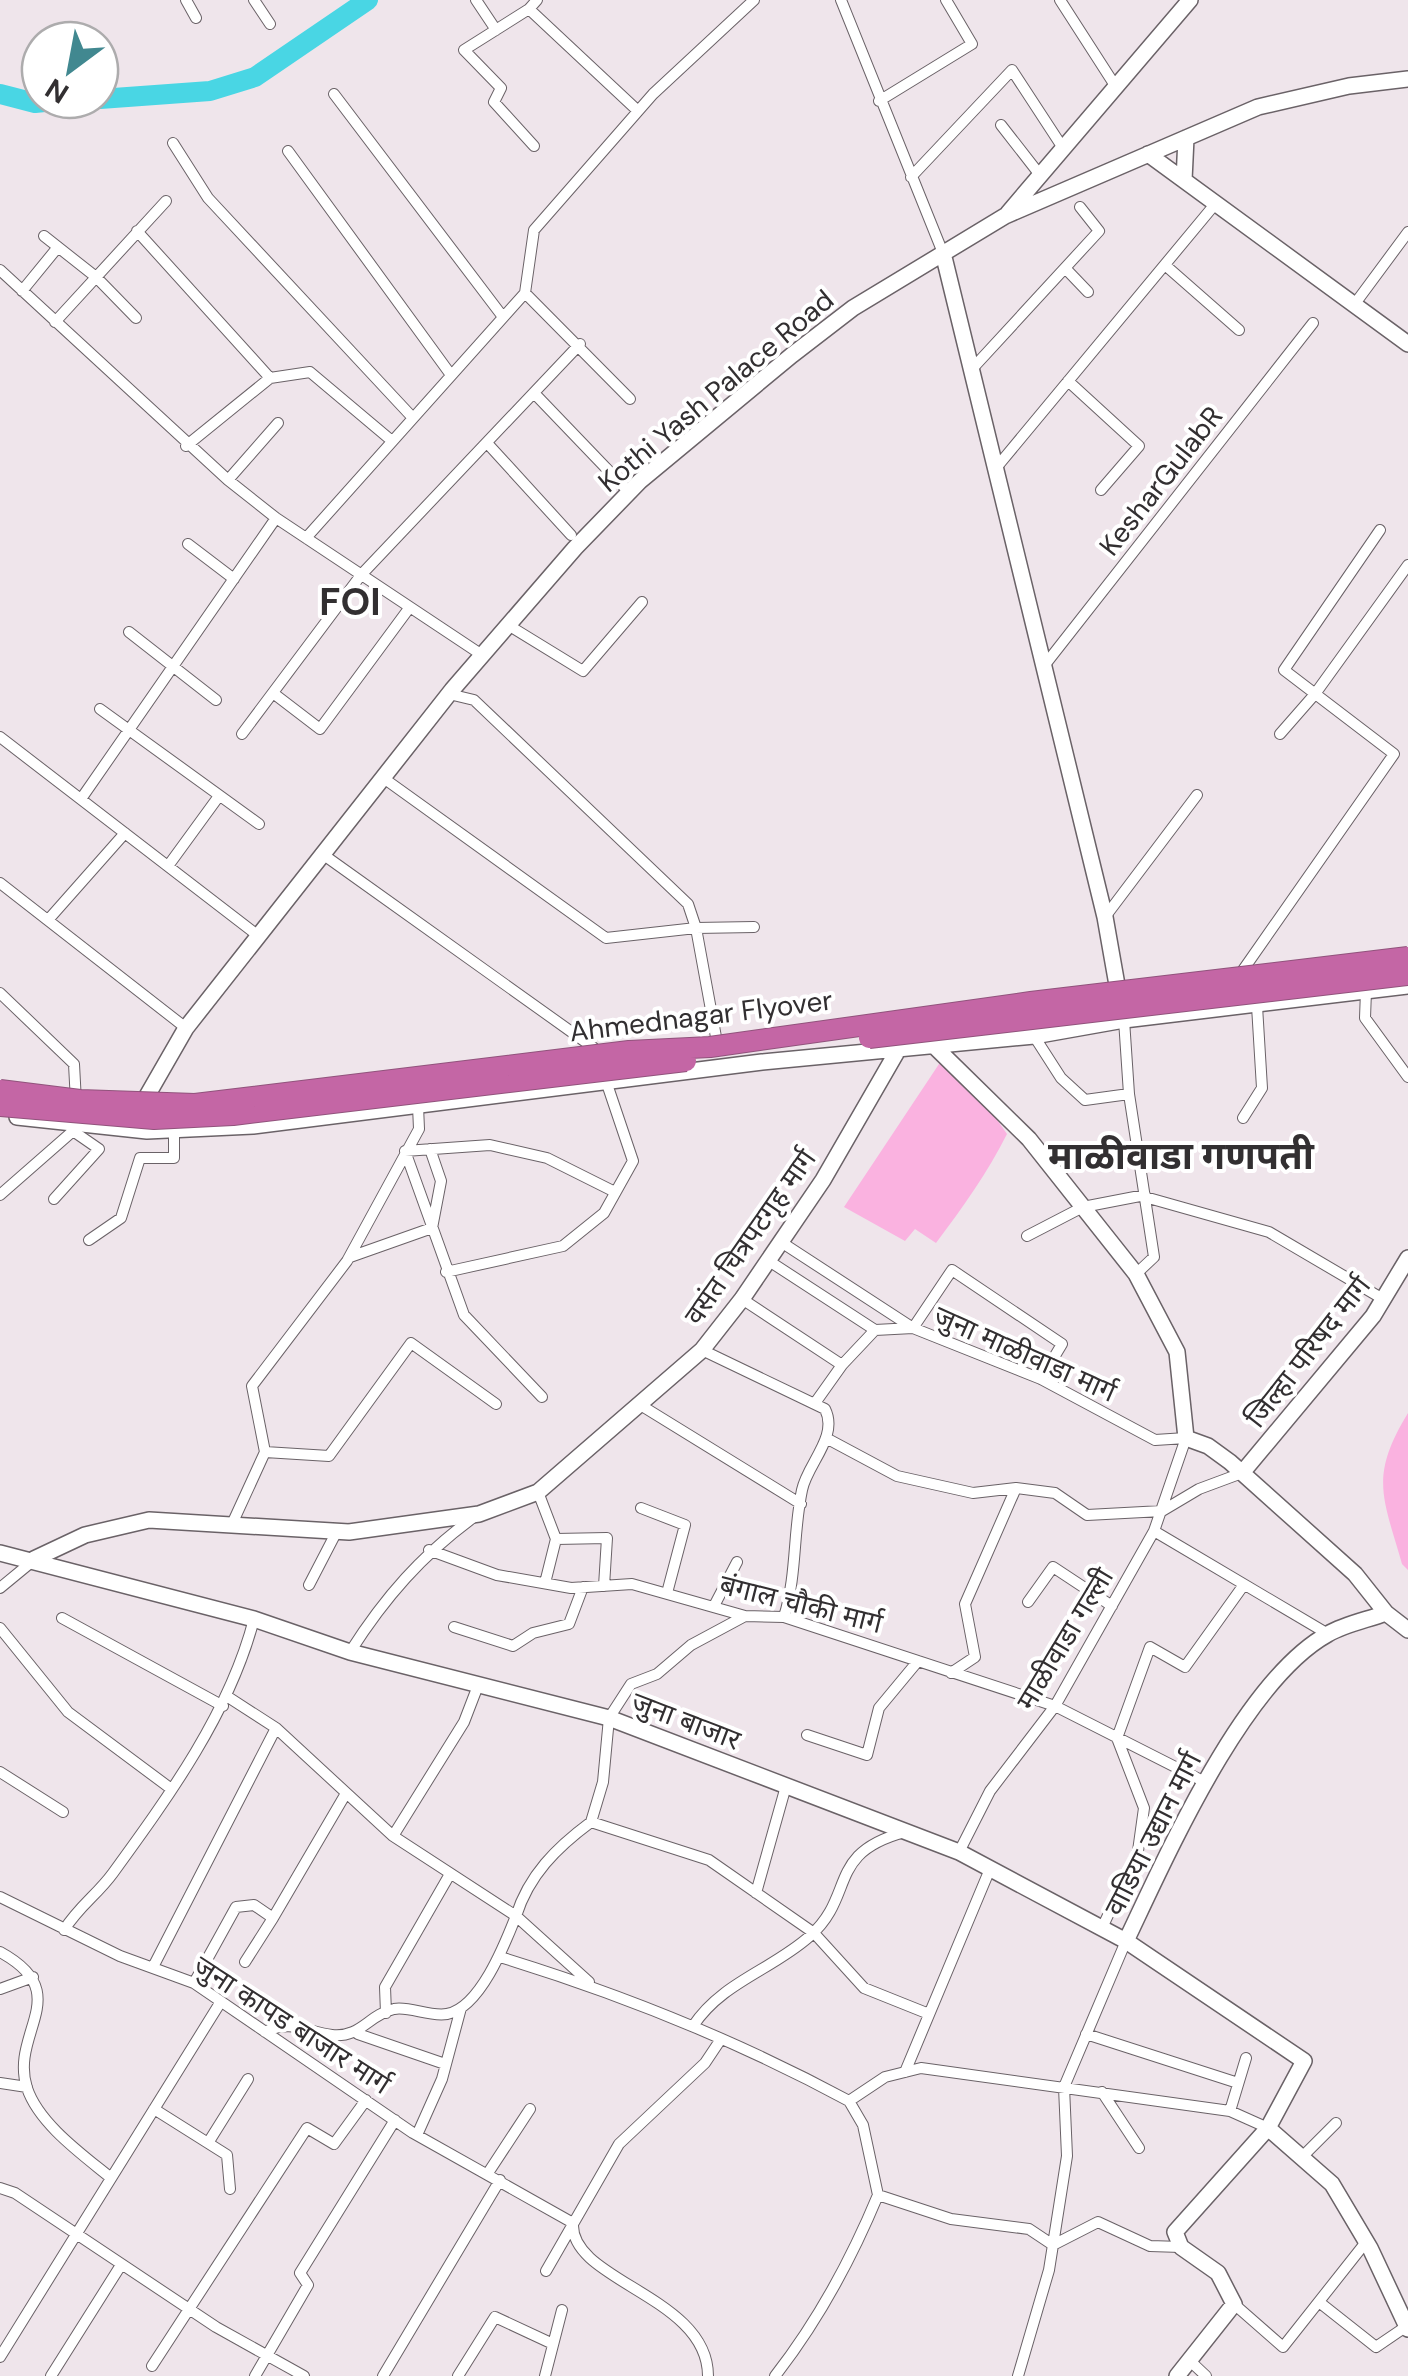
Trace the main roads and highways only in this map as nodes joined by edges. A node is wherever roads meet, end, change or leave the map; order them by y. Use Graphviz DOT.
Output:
graph roads {
  1 [pos="1408,950"];
  2 [pos="1408,975"];
  3 [pos="0,1086"];
  4 [pos="0,1106"];
  1 -- 3 [label="highway, Ahmednagar Flyover, bridge"];
  2 -- 4 [label="highway, Ahmednagar Flyover, bridge"];
}
